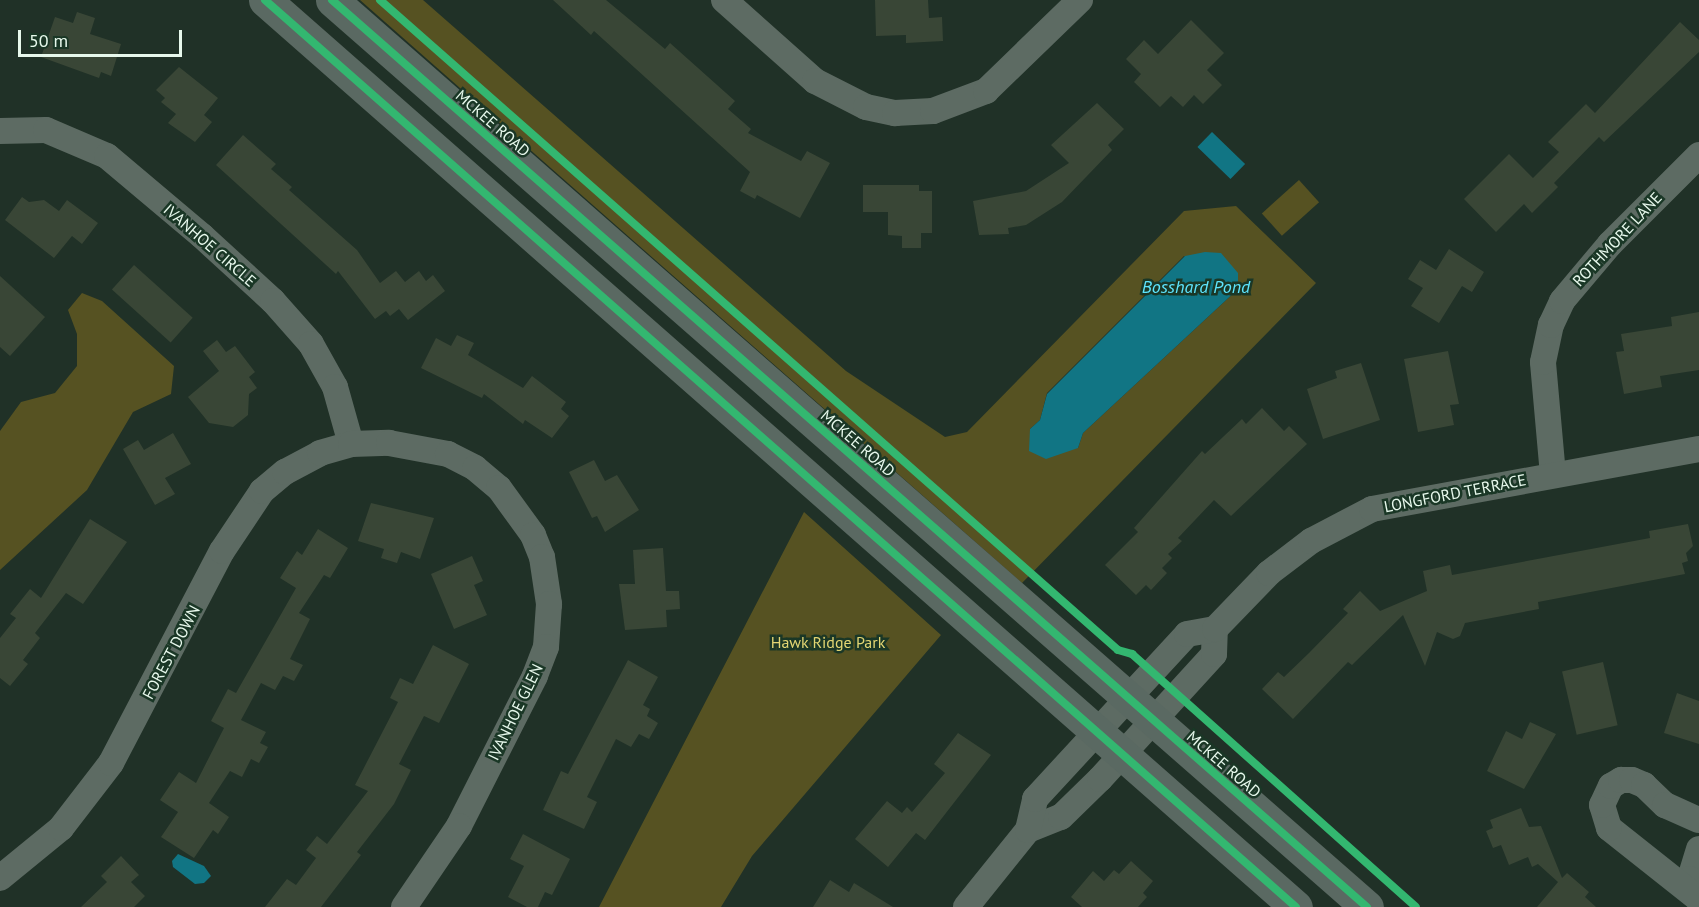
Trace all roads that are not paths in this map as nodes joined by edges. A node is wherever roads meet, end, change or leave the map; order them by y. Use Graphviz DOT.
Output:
graph roads {
  1 [pos="265,0"];
  2 [pos="332,0"];
  3 [pos="724,0"];
  4 [pos="1080,0"];
  5 [pos="0,131"];
  6 [pos="1699,155"];
  7 [pos="351,444"];
  8 [pos="1699,448"];
  9 [pos="1553,475"];
  10 [pos="1215,630"];
  11 [pos="1129,698"];
  12 [pos="1154,720"];
  13 [pos="1097,731"];
  14 [pos="1122,754"];
  15 [pos="1699,820"];
  16 [pos="1028,830"];
  17 [pos="1699,849"];
  18 [pos="0,878"];
  19 [pos="1697,898"];
  20 [pos="404,907"];
  21 [pos="966,907"];
  22 [pos="1296,907"];
  23 [pos="1367,907"];
  1 -- 13 [label="main road"];
  2 -- 11 [label="main road, MCKEE ROAD"];
  3 -- 4 [label="street"];
  5 -- 7 [label="street, IVANHOE CIRCLE"];
  6 -- 9 [label="street, ROTHMORE LANE"];
  7 -- 18 [label="street, FOREST DOWN"];
  7 -- 20 [label="street, IVANHOE GLEN"];
  8 -- 9 [label="street, LONGFORD TERRACE"];
  9 -- 10 [label="street, LONGFORD TERRACE"];
  10 -- 11 [label="street"];
  10 -- 12 [label="street"];
  11 -- 12 [label="main road, MCKEE ROAD"];
  11 -- 13 [label="street"];
  12 -- 14 [label="street"];
  12 -- 23 [label="main road, MCKEE ROAD"];
  13 -- 14 [label="main road"];
  13 -- 16 [label="street"];
  14 -- 16 [label="street"];
  14 -- 22 [label="main road"];
  15 -- 19 [label="street"];
  16 -- 21 [label="street"];
  17 -- 19 [label="street"];
}
